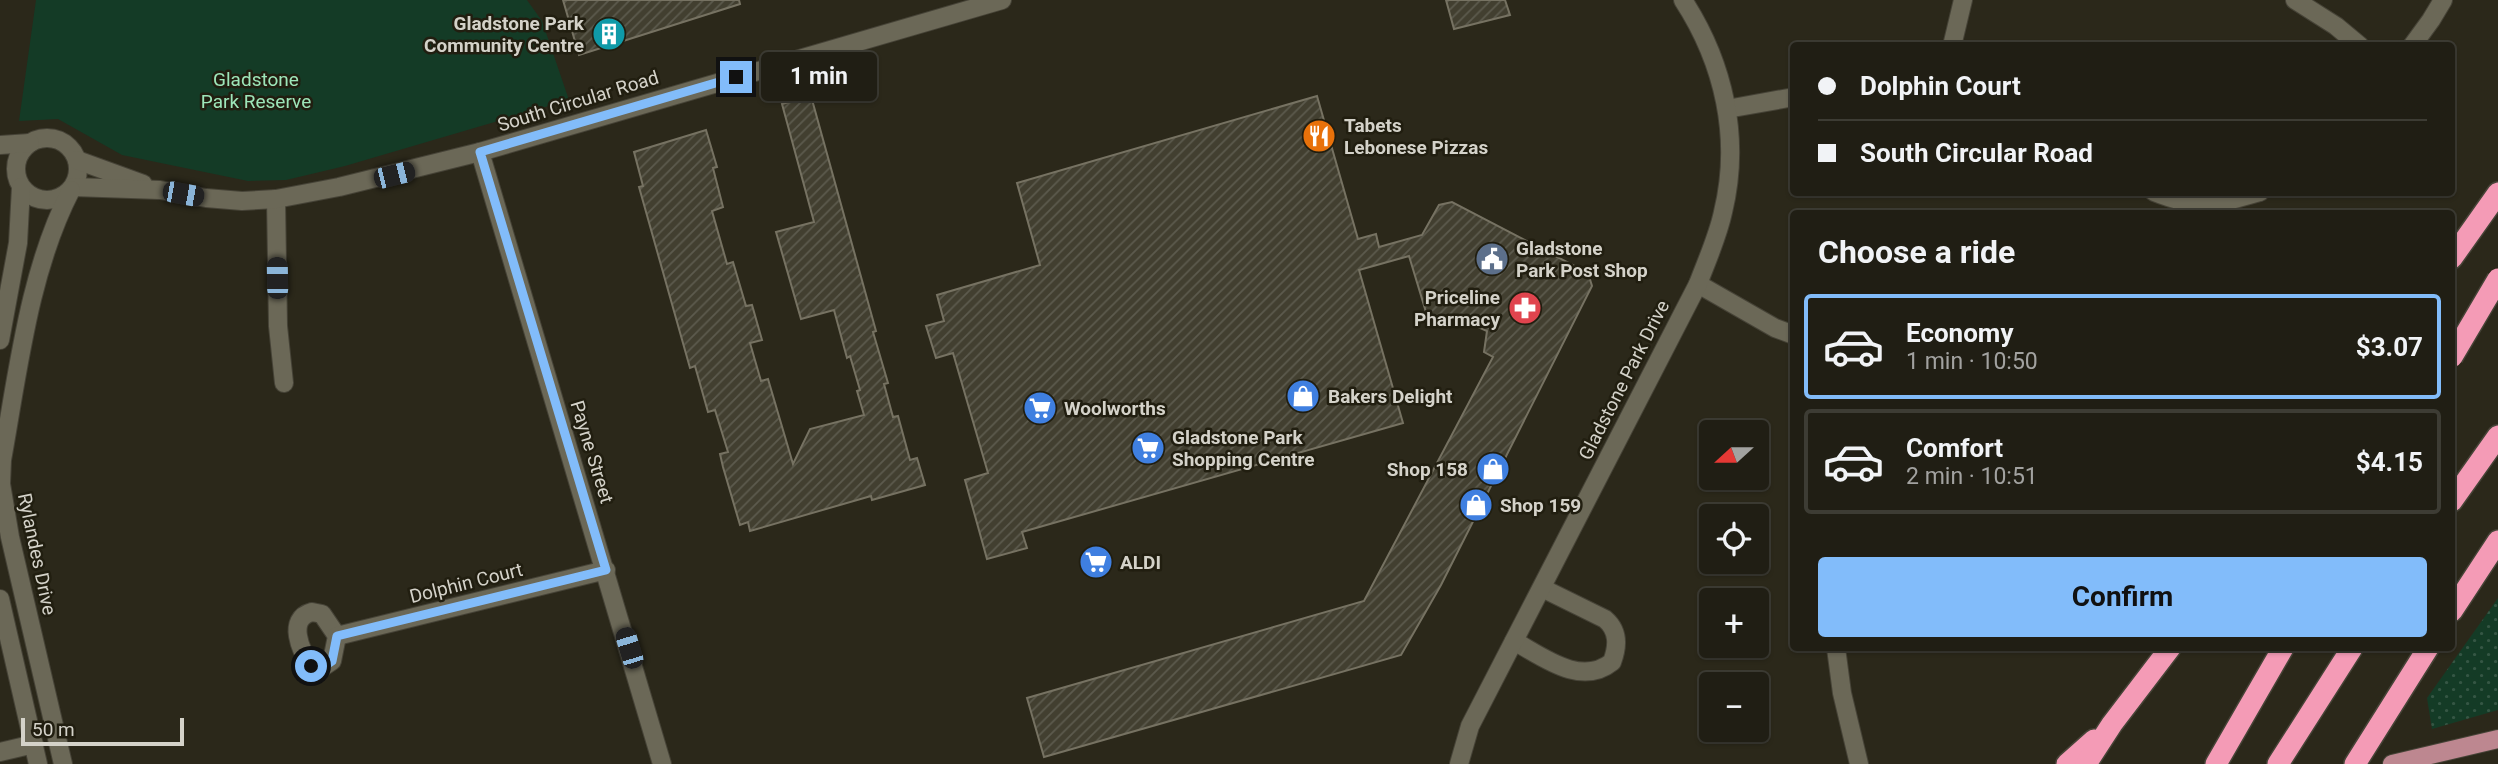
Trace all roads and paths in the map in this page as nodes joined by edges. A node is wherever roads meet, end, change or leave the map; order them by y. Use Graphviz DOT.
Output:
graph roads {
  1 [pos="1002,0"];
  2 [pos="1683,0"];
  3 [pos="1963,0"];
  4 [pos="2295,0"];
  5 [pos="2442,0"];
  6 [pos="1953,42"];
  7 [pos="2355,42"];
  8 [pos="2415,42"];
  9 [pos="1790,98"];
  10 [pos="1727,109"];
  11 [pos="30,143"];
  12 [pos="0,145"];
  13 [pos="480,152"];
  14 [pos="77,160"];
  15 [pos="0,170"];
  16 [pos="19,183"];
  17 [pos="72,189"];
  18 [pos="160,190"];
  19 [pos="2498,193"];
  20 [pos="2164,196"];
  21 [pos="2244,196"];
  22 [pos="276,199"];
  23 [pos="2198,209"];
  24 [pos="2455,254"];
  25 [pos="2498,279"];
  26 [pos="1698,284"];
  27 [pos="2498,301"];
  28 [pos="1790,334"];
  29 [pos="2455,337"];
  30 [pos="0,340"];
  31 [pos="2455,352"];
  32 [pos="284,383"];
  33 [pos="6,407"];
  34 [pos="2498,436"];
  35 [pos="2455,498"];
  36 [pos="2498,541"];
  37 [pos="606,570"];
  38 [pos="1542,588"];
  39 [pos="0,599"];
  40 [pos="2455,606"];
  41 [pos="337,636"];
  42 [pos="1514,641"];
  43 [pos="1836,651"];
  44 [pos="2168,651"];
  45 [pos="2281,651"];
  46 [pos="2350,651"];
  47 [pos="2426,651"];
  48 [pos="2112,724"];
  49 [pos="2498,739"];
  50 [pos="57,740"];
  51 [pos="34,744"];
  52 [pos="0,752"];
  53 [pos="38,764"];
  54 [pos="63,764"];
  55 [pos="662,764"];
  56 [pos="1459,764"];
  57 [pos="1859,764"];
  58 [pos="2067,764"];
  59 [pos="2086,764"];
  60 [pos="2216,764"];
  61 [pos="2278,764"];
  62 [pos="2355,764"];
  63 [pos="2392,764"];
  1 -- 13 [label="street, South Circular Road"];
  2 -- 10 [label="street, Gladstone Park Drive"];
  3 -- 6 [label="street"];
  4 -- 7 [label="street"];
  5 -- 8 [label="street"];
  9 -- 10 [label="street"];
  10 -- 26 [label="street, Gladstone Park Drive"];
  11 -- 12 [label="street"];
  11 -- 14 [label="street"];
  11 -- 16 [label="street"];
  13 -- 22 [label="street, South Circular Road"];
  13 -- 37 [label="street, Payne Street"];
  14 -- 17 [label="street"];
  14 -- 18 [label="street, South Circular Road"];
  15 -- 16 [label="street"];
  16 -- 17 [label="street"];
  16 -- 30 [label="street"];
  17 -- 18 [label="street, South Circular Road"];
  17 -- 33 [label="street, Rylandes Drive"];
  18 -- 22 [label="street, South Circular Road"];
  19 -- 24 [label="highway"];
  20 -- 23 [label="street"];
  21 -- 23 [label="street"];
  22 -- 32 [label="street"];
  25 -- 31 [label="highway, bridge"];
  26 -- 28 [label="street"];
  26 -- 38 [label="street, Gladstone Park Drive"];
  27 -- 29 [label="highway"];
  33 -- 50 [label="street, Rylandes Drive"];
  34 -- 35 [label="highway"];
  36 -- 40 [label="highway"];
  37 -- 41 [label="street, Dolphin Court"];
  37 -- 55 [label="street, Payne Street"];
  38 -- 42 [label="street, Gladstone Park Drive"];
  38 -- 42 [label="street"];
  39 -- 51 [label="street"];
  42 -- 56 [label="street, Gladstone Park Drive"];
  43 -- 57 [label="street"];
  44 -- 48 [label="highway"];
  45 -- 60 [label="highway"];
  46 -- 61 [label="highway"];
  47 -- 62 [label="highway"];
  48 -- 58 [label="highway"];
  48 -- 59 [label="highway"];
  49 -- 63 [label="main road"];
  50 -- 51 [label="street"];
  50 -- 54 [label="street, Rylandes Drive"];
  51 -- 52 [label="street"];
  51 -- 53 [label="street"];
}
